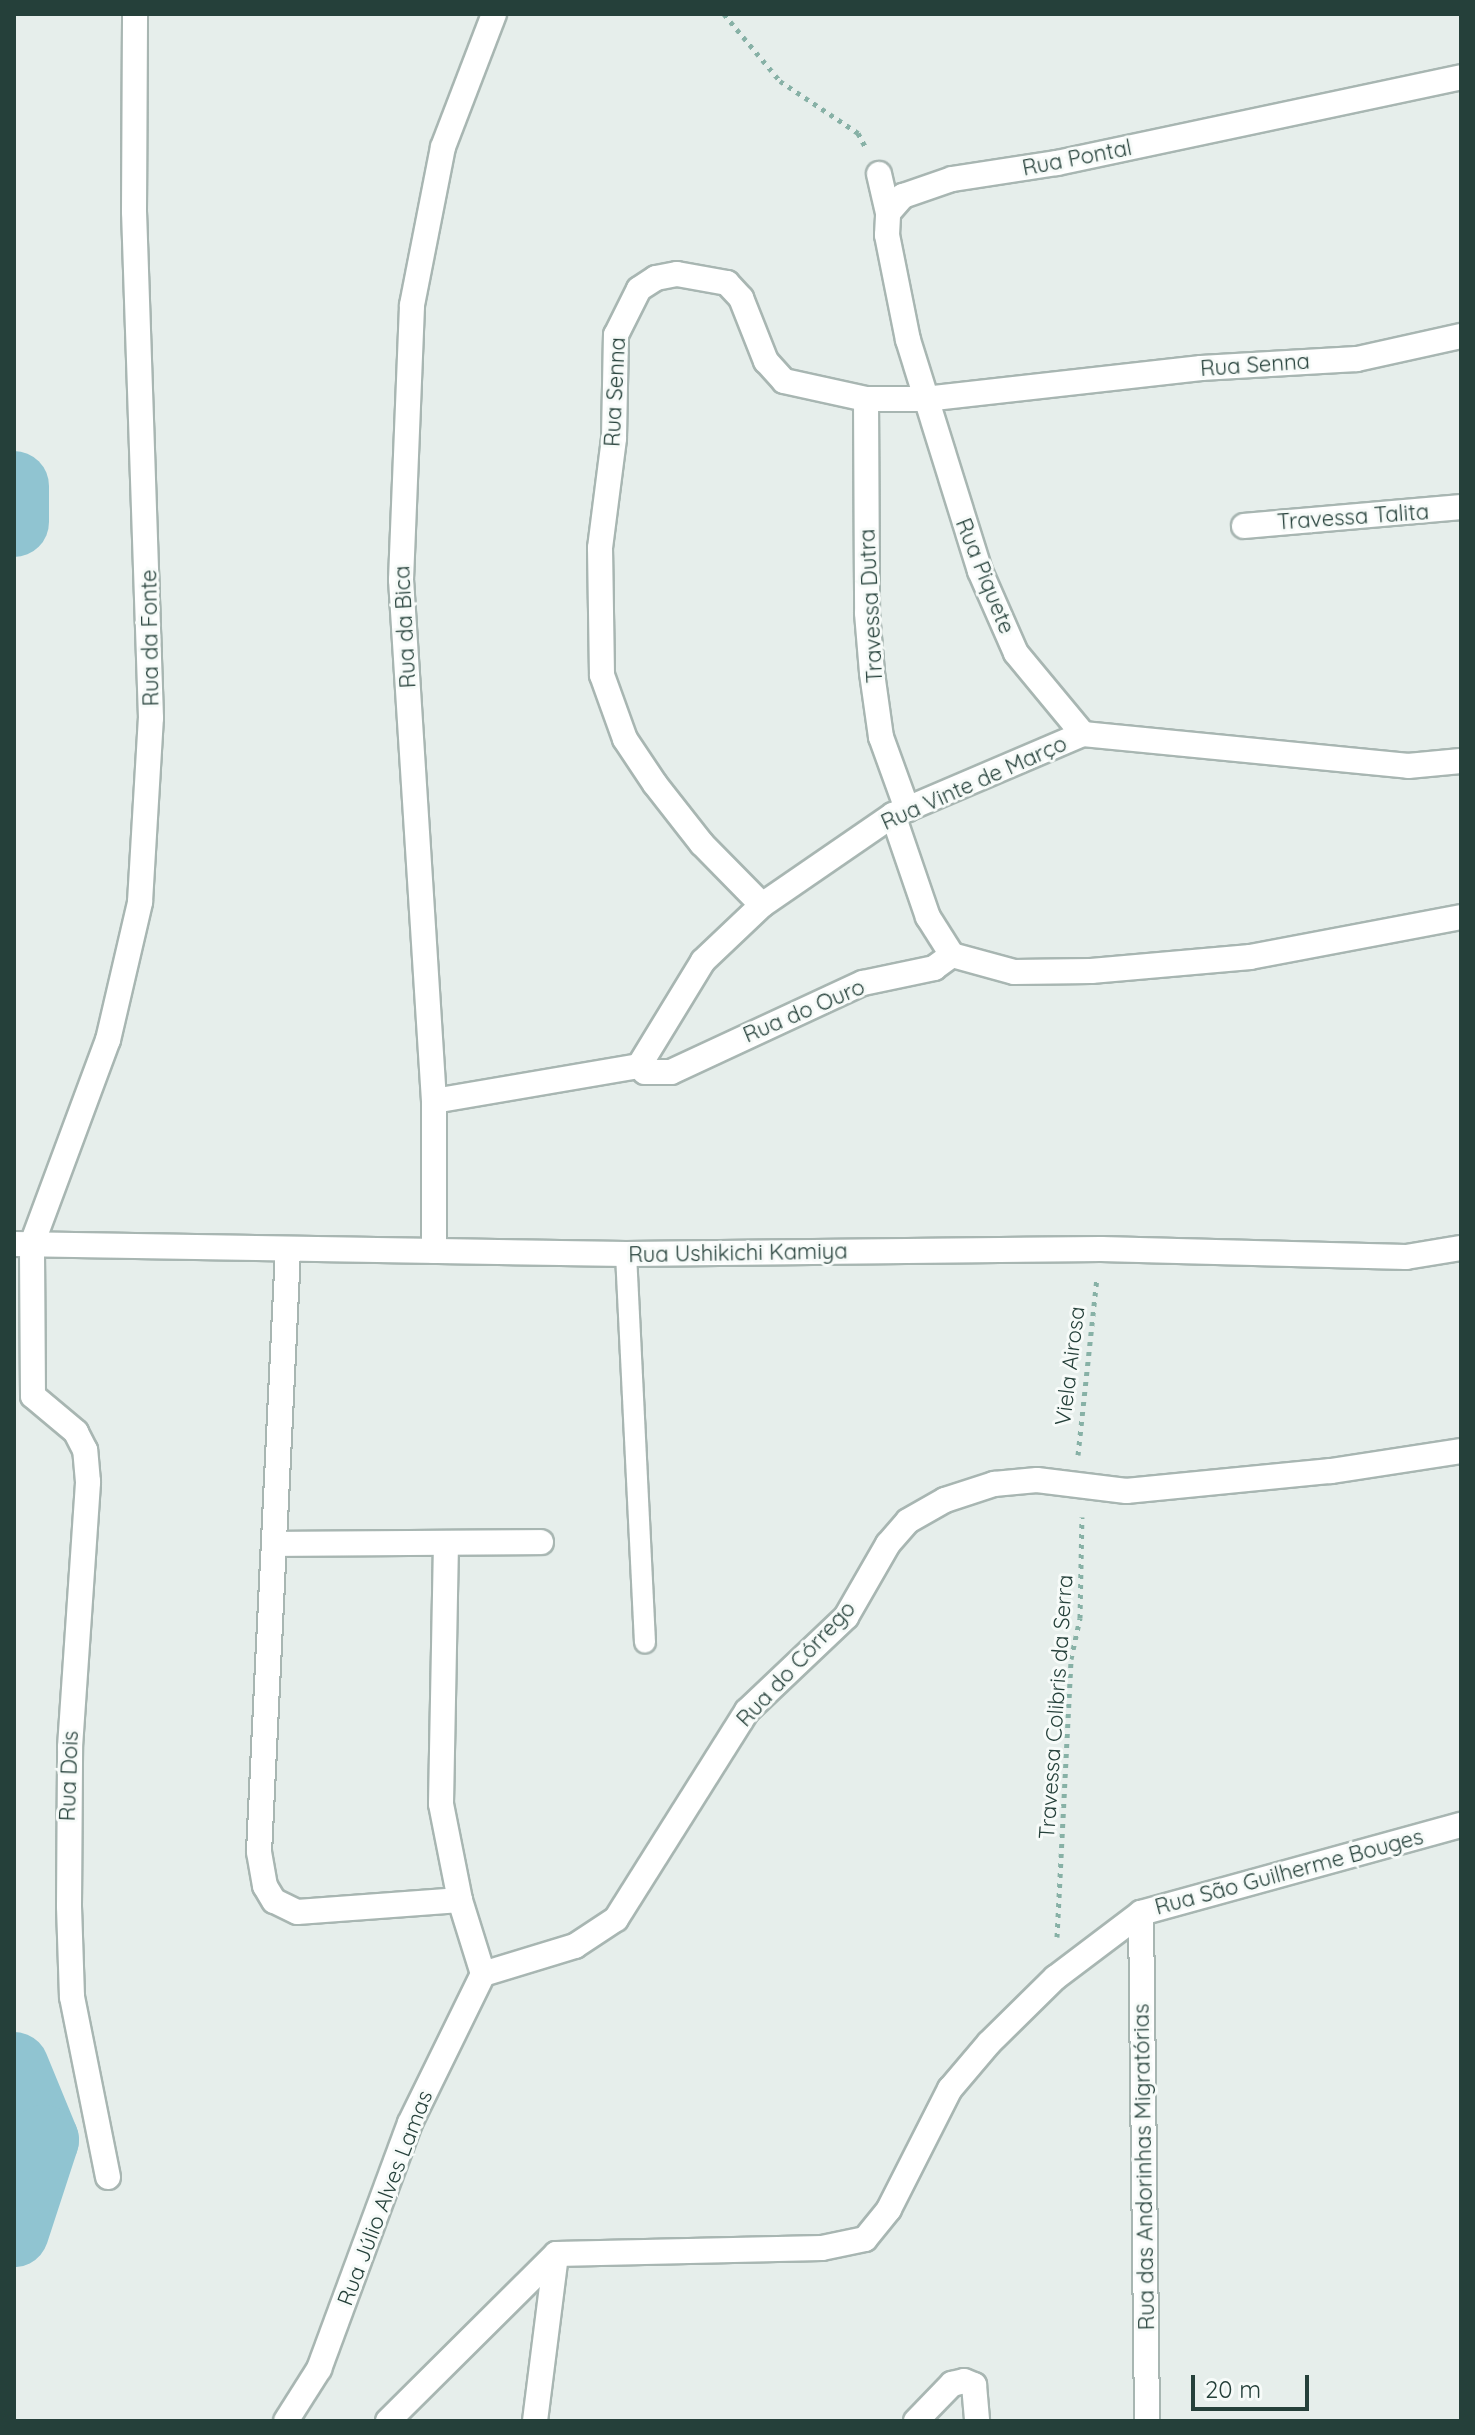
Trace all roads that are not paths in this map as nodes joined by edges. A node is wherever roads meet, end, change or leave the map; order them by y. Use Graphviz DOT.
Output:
graph roads {
  1 [pos="135,14"];
  2 [pos="494,14"];
  3 [pos="1461,77"];
  4 [pos="879,174"];
  5 [pos="888,213"];
  6 [pos="1461,336"];
  7 [pos="866,399"];
  8 [pos="925,399"];
  9 [pos="1461,507"];
  10 [pos="1244,526"];
  11 [pos="1083,734"];
  12 [pos="1461,761"];
  13 [pos="900,812"];
  14 [pos="762,905"];
  15 [pos="1461,917"];
  16 [pos="952,955"];
  17 [pos="639,1066"];
  18 [pos="434,1101"];
  19 [pos="23,1244"];
  20 [pos="1461,1248"];
  21 [pos="288,1250"];
  22 [pos="434,1251"];
  23 [pos="626,1254"];
  24 [pos="24,1394"];
  25 [pos="1461,1451"];
  26 [pos="541,1542"];
  27 [pos="446,1543"];
  28 [pos="277,1544"];
  29 [pos="645,1643"];
  30 [pos="1461,1825"];
  31 [pos="460,1900"];
  32 [pos="1141,1913"];
  33 [pos="483,1974"];
  34 [pos="108,2177"];
  35 [pos="556,2254"];
  36 [pos="286,2421"];
  37 [pos="388,2421"];
  38 [pos="535,2421"];
  39 [pos="916,2421"];
  40 [pos="977,2421"];
  41 [pos="1147,2421"];
  1 -- 19 [label="street, Rua da Fonte"];
  2 -- 18 [label="street, Rua da Bica"];
  3 -- 5 [label="street, Rua Pontal"];
  4 -- 5 [label="street"];
  5 -- 8 [label="street"];
  6 -- 8 [label="street, Rua Senna"];
  7 -- 8 [label="street, Rua Senna"];
  7 -- 13 [label="street, Travessa Dutra"];
  7 -- 14 [label="street, Rua Senna"];
  8 -- 11 [label="street, Rua Piquete"];
  9 -- 10 [label="street, Travessa Talita"];
  11 -- 12 [label="street, Rua Vinte de Março"];
  11 -- 13 [label="street, Rua Vinte de Março"];
  13 -- 14 [label="street, Rua Vinte de Março"];
  13 -- 16 [label="street, Travessa Dutra"];
  14 -- 17 [label="street, Rua Vinte de Março"];
  15 -- 16 [label="street"];
  16 -- 17 [label="street, Rua do Ouro"];
  17 -- 18 [label="street, Rua do Ouro"];
  18 -- 22 [label="street, Rua da Bica"];
  19 -- 21 [label="street, Rua Ushikichi Kamiya"];
  19 -- 24 [label="street"];
  20 -- 23 [label="street, Rua Ushikichi Kamiya"];
  21 -- 22 [label="street, Rua Ushikichi Kamiya"];
  21 -- 28 [label="street"];
  22 -- 23 [label="street, Rua Ushikichi Kamiya"];
  23 -- 29 [label="lane"];
  24 -- 34 [label="street, Rua Dois"];
  25 -- 33 [label="street, Rua do Córrego"];
  26 -- 27 [label="street"];
  27 -- 28 [label="street"];
  27 -- 31 [label="street"];
  28 -- 31 [label="street"];
  30 -- 32 [label="street, Rua São Guilherme Bouges"];
  31 -- 33 [label="street"];
  32 -- 35 [label="street, Rua São Guilherme Bouges"];
  32 -- 41 [label="street, Rua das Andorinhas Migratórias"];
  33 -- 36 [label="street, Rua Júlio Alves Lamas"];
  35 -- 37 [label="street"];
  35 -- 38 [label="street"];
  39 -- 40 [label="street"];
}
